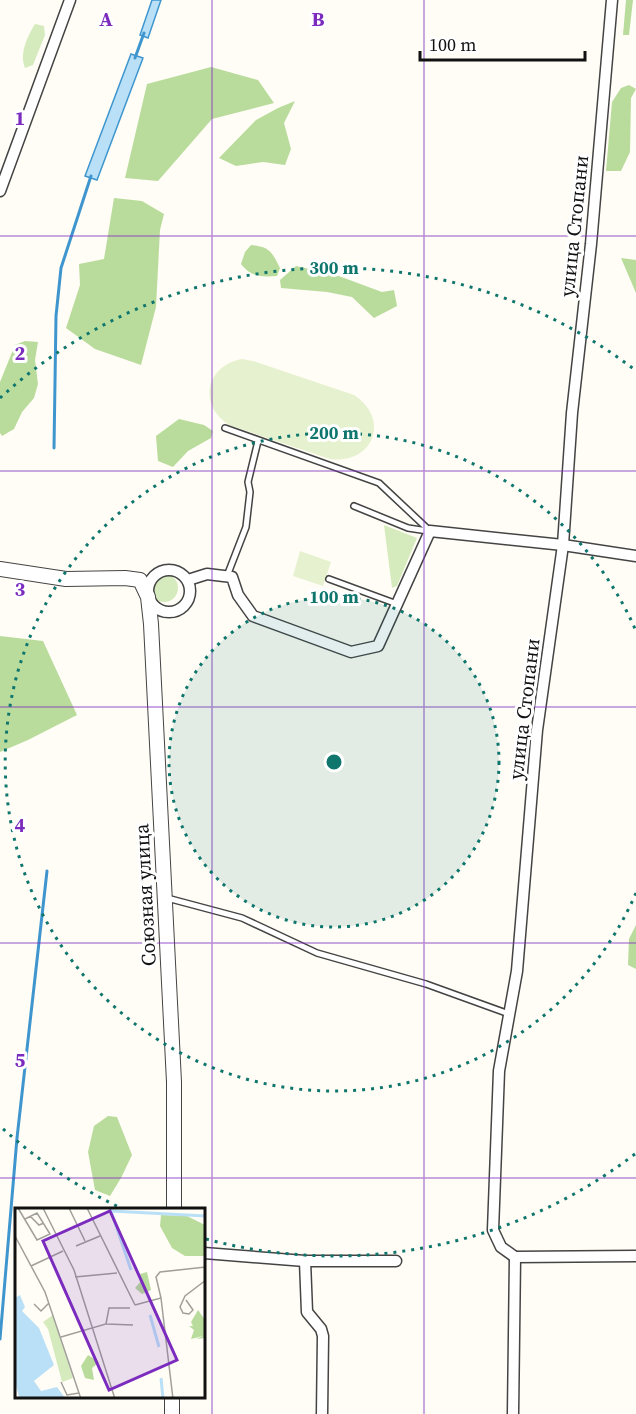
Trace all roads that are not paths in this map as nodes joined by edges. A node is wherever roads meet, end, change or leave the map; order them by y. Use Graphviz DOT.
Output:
graph roads {
  1 [pos="70,0"];
  2 [pos="612,0"];
  3 [pos="0,191"];
  4 [pos="225,428"];
  5 [pos="258,441"];
  6 [pos="354,506"];
  7 [pos="430,531"];
  8 [pos="563,545"];
  9 [pos="636,556"];
  10 [pos="0,569"];
  11 [pos="227,576"];
  12 [pos="146,579"];
  13 [pos="329,579"];
  14 [pos="188,580"];
  15 [pos="148,597"];
  16 [pos="397,604"];
  17 [pos="165,898"];
  18 [pos="509,1014"];
  19 [pos="174,1208"];
  20 [pos="206,1253"];
  21 [pos="636,1256"];
  22 [pos="514,1257"];
  23 [pos="305,1261"];
  24 [pos="396,1261"];
  25 [pos="322,1414"];
  26 [pos="513,1414"];
  1 -- 3 [label="street"];
  2 -- 8 [label="street, улица Стопани"];
  4 -- 5 [label="lane"];
  5 -- 7 [label="lane"];
  5 -- 11 [label="lane"];
  6 -- 7 [label="lane"];
  7 -- 8 [label="street"];
  7 -- 16 [label="street"];
  8 -- 9 [label="street"];
  8 -- 18 [label="street, улица Стопани"];
  10 -- 12 [label="street"];
  11 -- 14 [label="street"];
  11 -- 16 [label="street"];
  12 -- 14 [label="street"];
  12 -- 15 [label="street, Союзная улица"];
  13 -- 16 [label="lane"];
  14 -- 15 [label="street"];
  15 -- 17 [label="street, Союзная улица"];
  17 -- 18 [label="lane"];
  17 -- 19 [label="street, Союзная улица"];
  18 -- 22 [label="street, улица Стопани"];
  20 -- 23 [label="street"];
  21 -- 22 [label="street"];
  22 -- 26 [label="street"];
  23 -- 24 [label="street"];
  23 -- 25 [label="street"];
}
